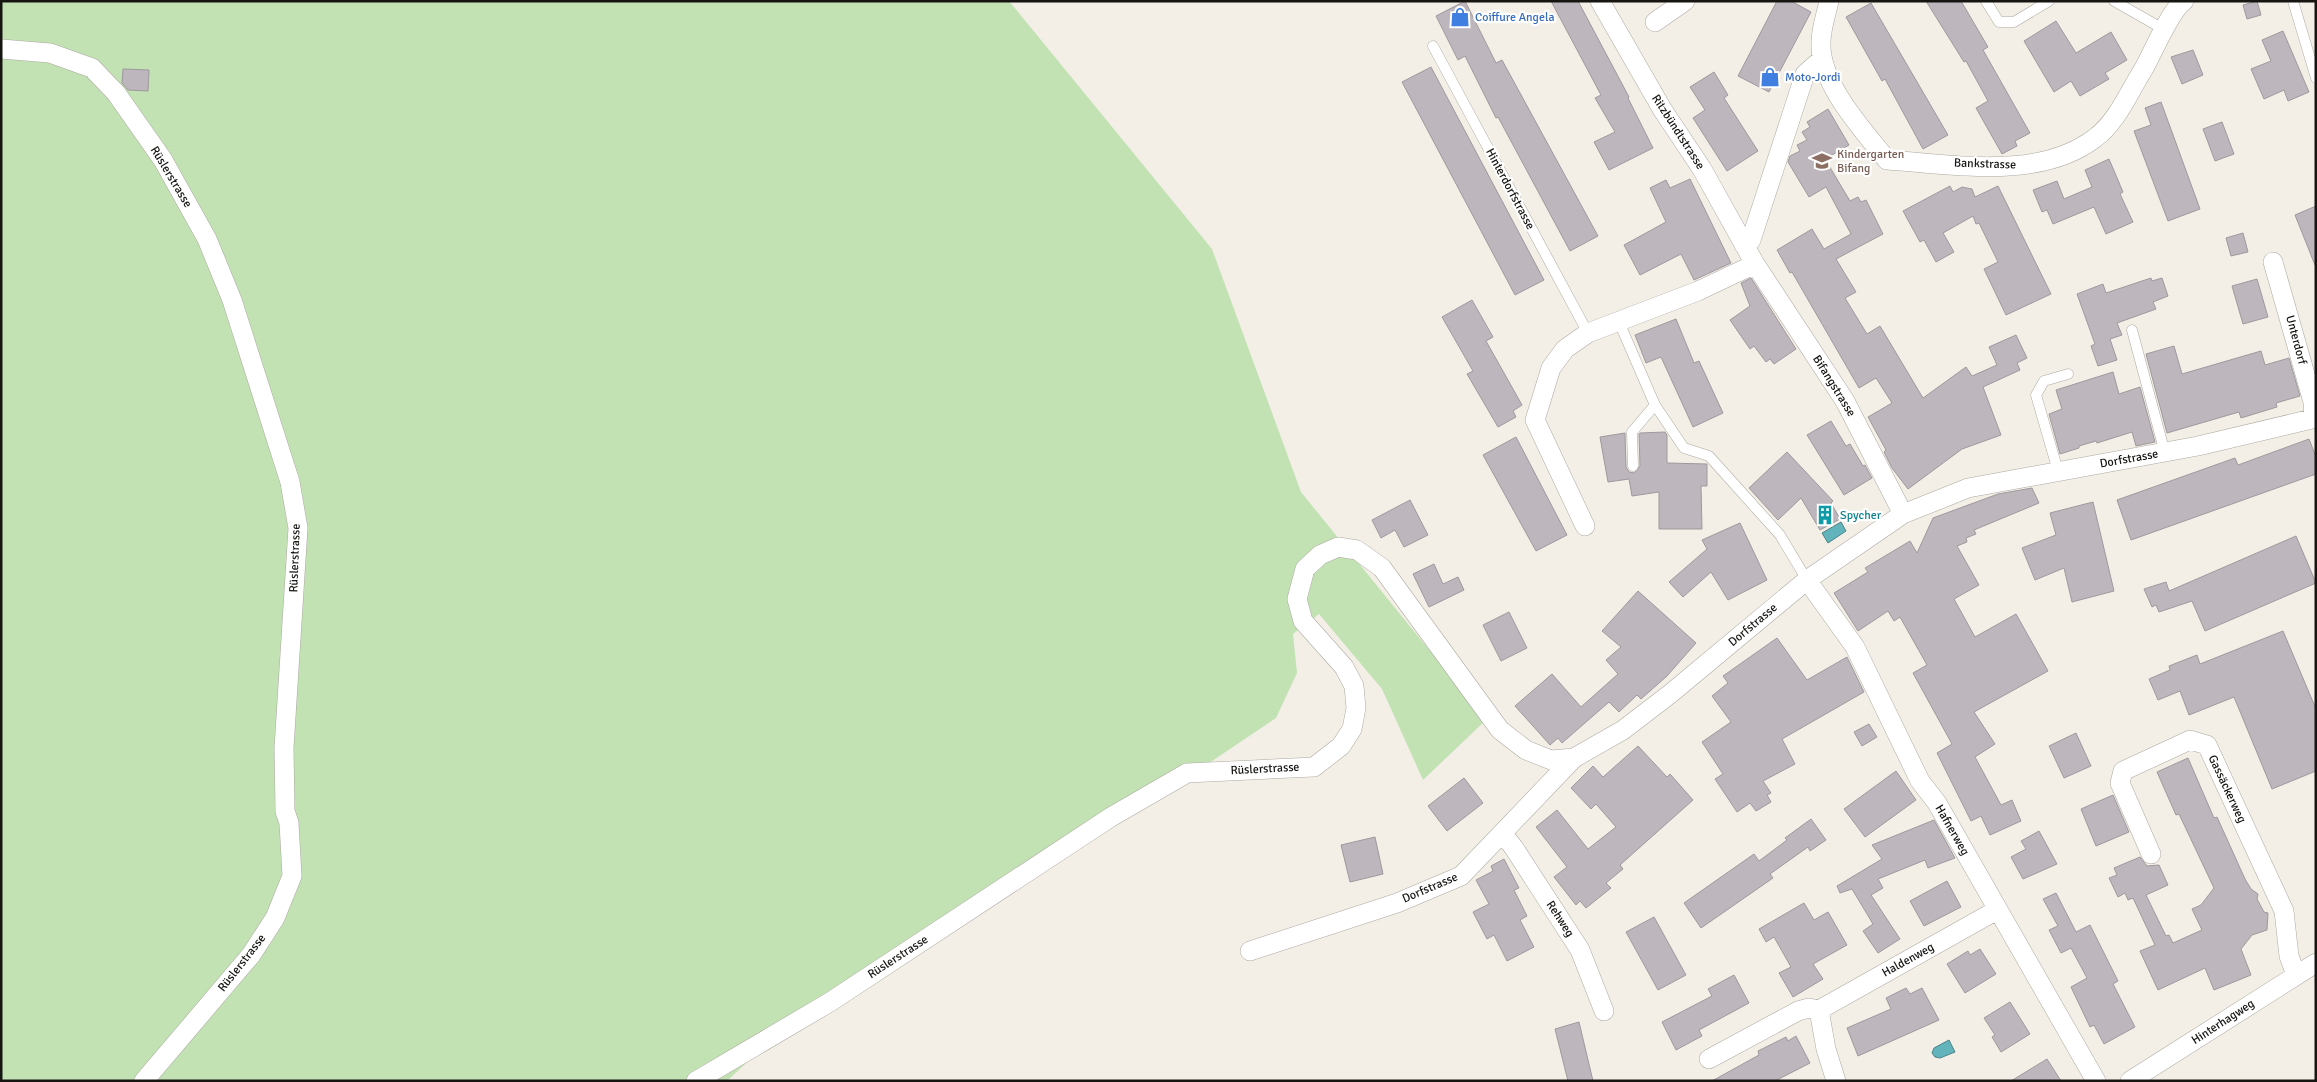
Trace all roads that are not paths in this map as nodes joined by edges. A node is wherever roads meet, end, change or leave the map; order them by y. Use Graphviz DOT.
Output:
graph roads {
  1 [pos="1600,1"];
  2 [pos="1685,1"];
  3 [pos="1830,1"];
  4 [pos="1986,1"];
  5 [pos="2049,1"];
  6 [pos="2114,1"];
  7 [pos="2184,1"];
  8 [pos="2293,1"];
  9 [pos="1655,22"];
  10 [pos="2165,30"];
  11 [pos="1433,46"];
  12 [pos="1,50"];
  13 [pos="1822,59"];
  14 [pos="2316,78"];
  15 [pos="1744,245"];
  16 [pos="2273,262"];
  17 [pos="1755,264"];
  18 [pos="1619,322"];
  19 [pos="2132,330"];
  20 [pos="1588,333"];
  21 [pos="2068,374"];
  22 [pos="1655,405"];
  23 [pos="2315,418"];
  24 [pos="2165,453"];
  25 [pos="1632,466"];
  26 [pos="2058,471"];
  27 [pos="1903,514"];
  28 [pos="1586,526"];
  29 [pos="1807,580"];
  30 [pos="1574,758"];
  31 [pos="1503,834"];
  32 [pos="2151,854"];
  33 [pos="1997,910"];
  34 [pos="1250,951"];
  35 [pos="2316,963"];
  36 [pos="2296,975"];
  37 [pos="1819,1010"];
  38 [pos="1604,1011"];
  39 [pos="1709,1059"];
  40 [pos="144,1081"];
  41 [pos="696,1081"];
  42 [pos="1836,1081"];
  43 [pos="2096,1081"];
  44 [pos="2130,1081"];
  1 -- 15 [label="street, Ritzbündtstrasse"];
  2 -- 9 [label="street"];
  3 -- 13 [label="street"];
  4 -- 5 [label="lane"];
  6 -- 10 [label="lane"];
  7 -- 10 [label="street, Bankstrasse"];
  8 -- 14 [label="lane"];
  10 -- 13 [label="street, Bankstrasse"];
  11 -- 20 [label="lane, Hinterdorfstrasse"];
  12 -- 40 [label="street, Rüslerstrasse"];
  13 -- 15 [label="street"];
  15 -- 17 [label="street, Ritzbündtstrasse"];
  16 -- 23 [label="street, Unterdorf"];
  17 -- 18 [label="street"];
  17 -- 27 [label="street, Bifangstrasse"];
  18 -- 20 [label="street"];
  18 -- 22 [label="lane"];
  19 -- 24 [label="lane"];
  20 -- 28 [label="street"];
  21 -- 26 [label="lane"];
  22 -- 25 [label="lane"];
  22 -- 29 [label="lane"];
  23 -- 24 [label="street, Dorfstrasse"];
  24 -- 26 [label="street, Dorfstrasse"];
  26 -- 27 [label="street, Dorfstrasse"];
  27 -- 29 [label="street, Dorfstrasse"];
  29 -- 30 [label="street, Dorfstrasse"];
  29 -- 33 [label="street, Hafnerweg"];
  30 -- 31 [label="street, Dorfstrasse"];
  30 -- 41 [label="street, Rüslerstrasse"];
  31 -- 34 [label="street, Dorfstrasse"];
  31 -- 38 [label="street, Rehweg"];
  32 -- 36 [label="street, Gassäckerweg"];
  33 -- 37 [label="street, Haldenweg"];
  33 -- 43 [label="street, Hafnerweg"];
  35 -- 36 [label="street, Hinterhagweg"];
  36 -- 44 [label="street, Hinterhagweg"];
  37 -- 39 [label="street, Haldenweg"];
  37 -- 42 [label="street"];
}
